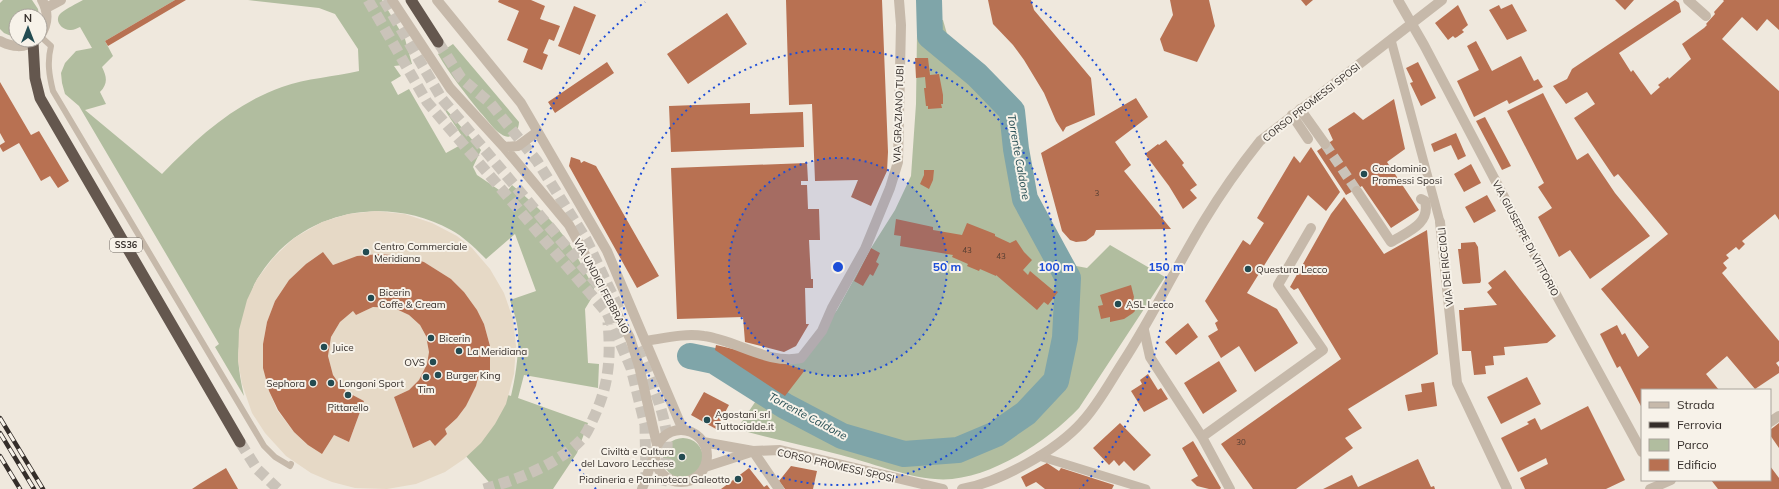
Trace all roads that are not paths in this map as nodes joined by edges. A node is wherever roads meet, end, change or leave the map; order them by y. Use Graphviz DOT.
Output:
graph roads {
  1 [pos="61,0"];
  2 [pos="392,0"];
  3 [pos="411,0"];
  4 [pos="438,0"];
  5 [pos="898,0"];
  6 [pos="1398,0"];
  7 [pos="1442,0"];
  8 [pos="1688,0"];
  9 [pos="44,4"];
  10 [pos="1706,16"];
  11 [pos="1411,24"];
  12 [pos="1391,40"];
  13 [pos="438,42"];
  14 [pos="48,44"];
  15 [pos="37,48"];
  16 [pos="1300,109"];
  17 [pos="1292,115"];
  18 [pos="537,132"];
  19 [pos="1308,139"];
  20 [pos="1325,144"];
  21 [pos="504,147"];
  22 [pos="1357,191"];
  23 [pos="1421,199"];
  24 [pos="1440,222"];
  25 [pos="1311,228"];
  26 [pos="1144,330"];
  27 [pos="646,341"];
  28 [pos="683,430"];
  29 [pos="1202,437"];
  30 [pos="240,442"];
  31 [pos="703,442"];
  32 [pos="656,450"];
  33 [pos="1641,450"];
  34 [pos="753,451"];
  35 [pos="1039,456"];
  36 [pos="291,464"];
  37 [pos="706,467"];
  38 [pos="1660,485"];
  39 [pos="683,486"];
  40 [pos="975,488"];
  41 [pos="642,489"];
  42 [pos="779,489"];
  43 [pos="942,489"];
  44 [pos="962,489"];
  45 [pos="1146,489"];
  46 [pos="1230,489"];
  47 [pos="1507,489"];
  48 [pos="1650,489"];
  1 -- 9 [label="street"];
  2 -- 21 [label="street, VIA UNDICI FEBBRAIO"];
  3 -- 13 [label="highway"];
  4 -- 18 [label="street, VIA UNDICI FEBBRAIO"];
  5 -- 27 [label="street, VIA GRAZIANO TUBI"];
  6 -- 11 [label="street, VIA GIUSEPPE DI VITTORIO"];
  7 -- 11 [label="street, CORSO PROMESSI SPOSI"];
  8 -- 10 [label="street"];
  11 -- 12 [label="street, CORSO PROMESSI SPOSI"];
  11 -- 33 [label="street, VIA GIUSEPPE DI VITTORIO"];
  12 -- 16 [label="street, CORSO PROMESSI SPOSI"];
  12 -- 24 [label="street, VIA DEI RICCIOLI"];
  14 -- 36 [label="lane"];
  15 -- 30 [label="highway, SS36"];
  16 -- 17 [label="street, CORSO PROMESSI SPOSI"];
  16 -- 20 [label="street"];
  17 -- 19 [label="street"];
  17 -- 26 [label="street, CORSO PROMESSI SPOSI"];
  18 -- 21 [label="street"];
  18 -- 27 [label="street, VIA UNDICI FEBBRAIO"];
  21 -- 32 [label="street, VIA UNDICI FEBBRAIO"];
  22 -- 23 [label="street"];
  24 -- 47 [label="street, VIA DEI RICCIOLI"];
  25 -- 29 [label="street"];
  26 -- 29 [label="street"];
  26 -- 35 [label="street, CORSO PROMESSI SPOSI"];
  27 -- 28 [label="street, VIA UNDICI FEBBRAIO"];
  28 -- 31 [label="street"];
  28 -- 32 [label="street"];
  29 -- 46 [label="street"];
  31 -- 34 [label="street, CORSO PROMESSI SPOSI"];
  31 -- 37 [label="street"];
  32 -- 39 [label="street"];
  32 -- 41 [label="street"];
  34 -- 37 [label="street, CORSO PROMESSI SPOSI"];
  34 -- 42 [label="street"];
  34 -- 43 [label="street, CORSO PROMESSI SPOSI"];
  35 -- 40 [label="street, CORSO PROMESSI SPOSI"];
  35 -- 45 [label="street"];
  37 -- 39 [label="street"];
  38 -- 48 [label="street"];
  40 -- 44 [label="street, CORSO PROMESSI SPOSI"];
}
